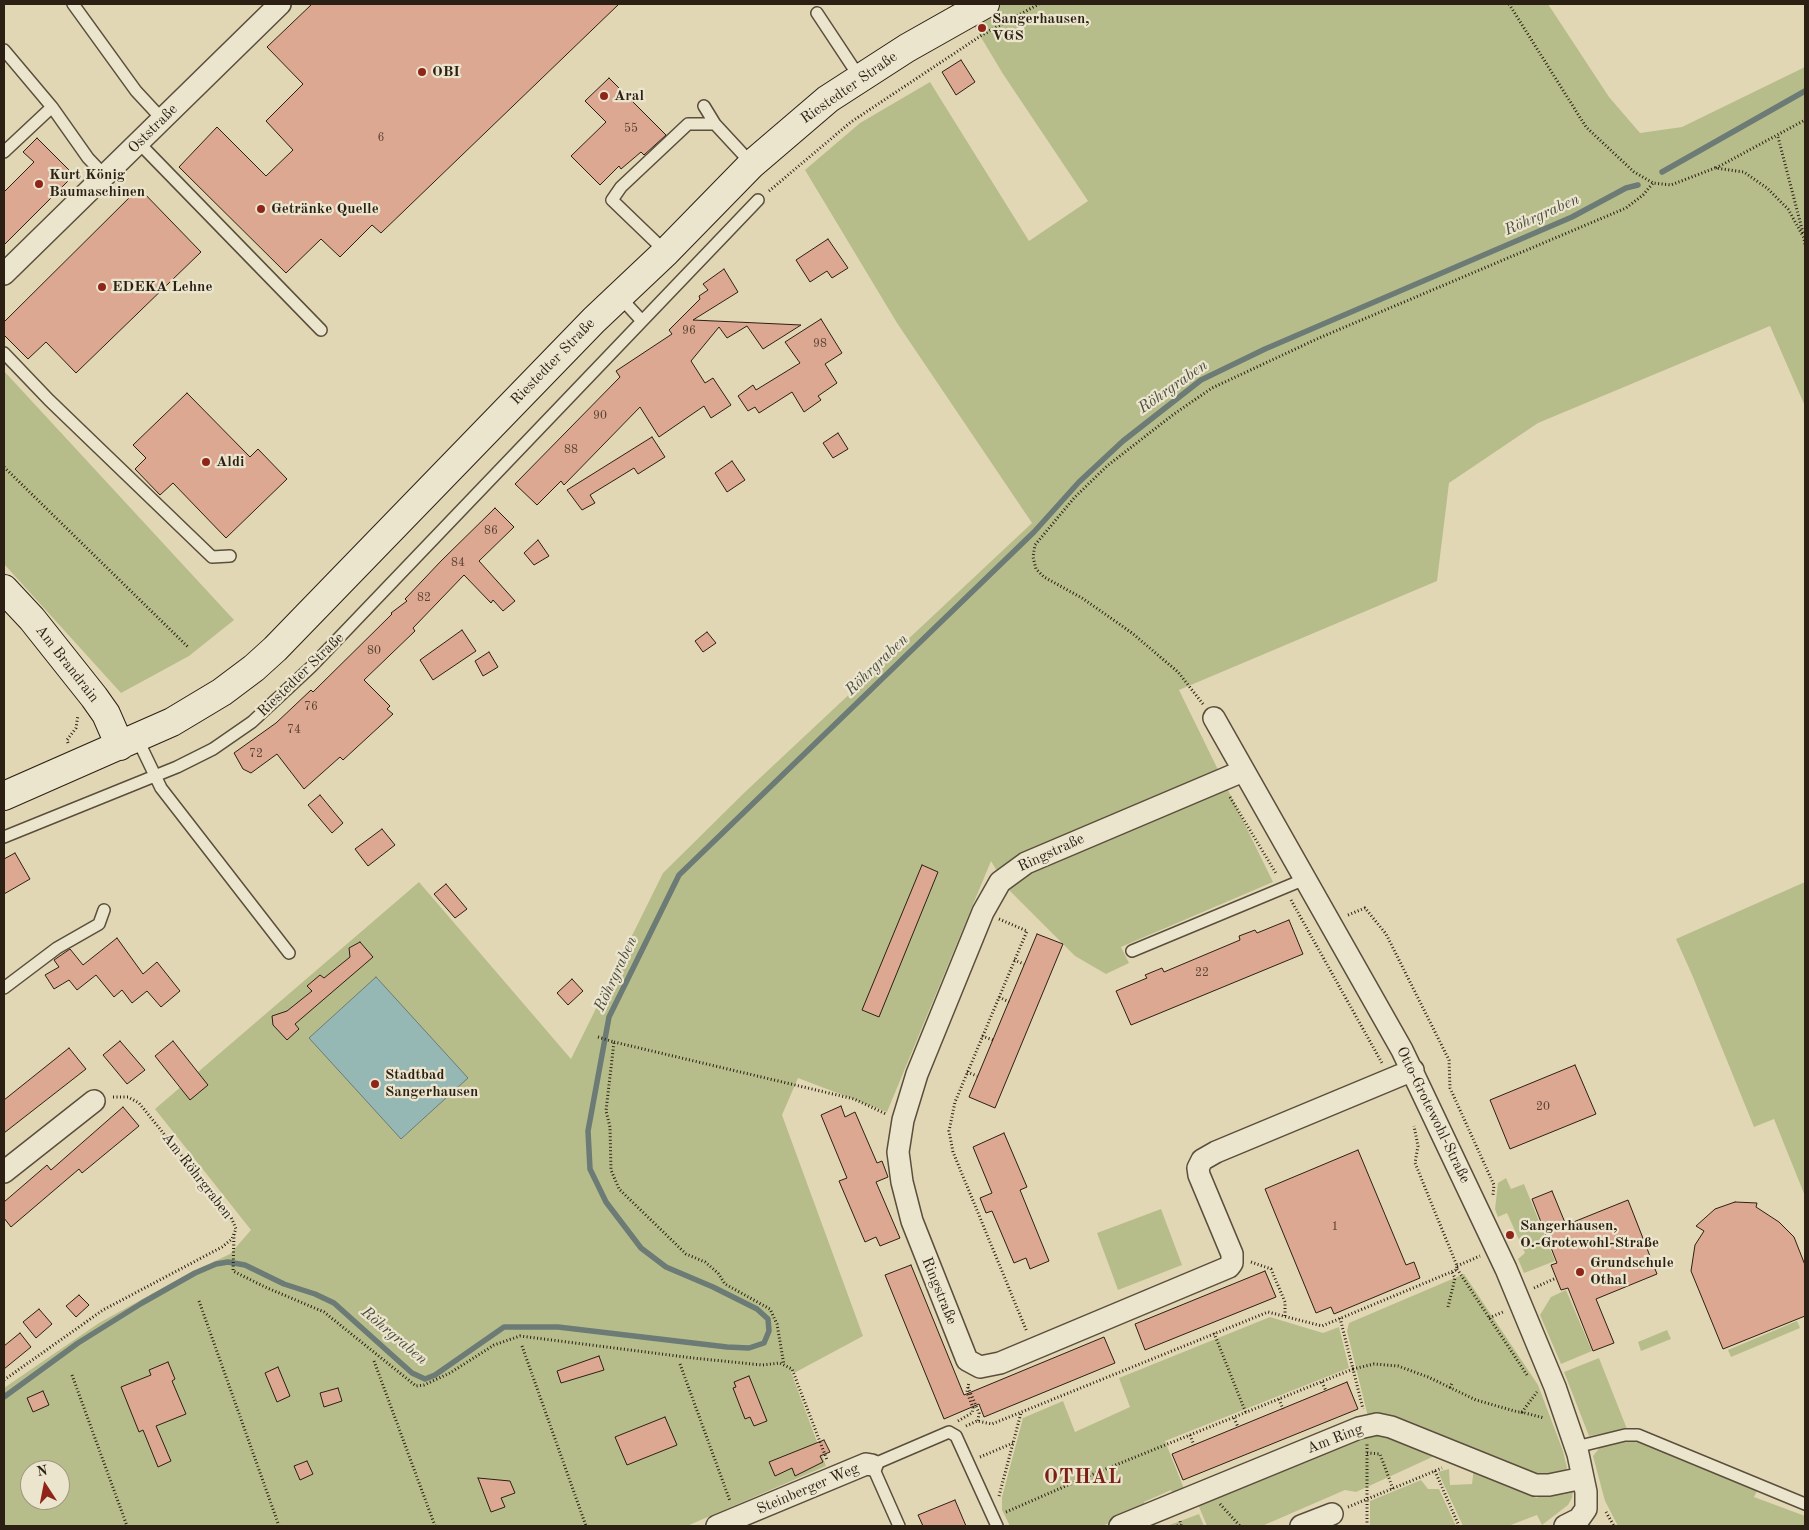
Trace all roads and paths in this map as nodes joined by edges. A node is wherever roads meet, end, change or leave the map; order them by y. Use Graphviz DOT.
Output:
graph roads {
  1 [pos="72,4"];
  2 [pos="280,4"];
  3 [pos="985,4"];
  4 [pos="1039,4"];
  5 [pos="1509,4"];
  6 [pos="817,13"];
  7 [pos="4,50"];
  8 [pos="860,78"];
  9 [pos="704,106"];
  10 [pos="52,107"];
  11 [pos="162,119"];
  12 [pos="1805,120"];
  13 [pos="715,124"];
  14 [pos="1778,136"];
  15 [pos="139,143"];
  16 [pos="4,152"];
  17 [pos="752,164"];
  18 [pos="1715,168"];
  19 [pos="105,176"];
  20 [pos="1652,183"];
  21 [pos="758,200"];
  22 [pos="1804,238"];
  23 [pos="1805,245"];
  24 [pos="666,252"];
  25 [pos="4,274"];
  26 [pos="619,296"];
  27 [pos="642,321"];
  28 [pos="321,330"];
  29 [pos="4,352"];
  30 [pos="4,467"];
  31 [pos="230,556"];
  32 [pos="4,589"];
  33 [pos="188,647"];
  34 [pos="78,712"];
  35 [pos="1214,718"];
  36 [pos="129,742"];
  37 [pos="78,763"];
  38 [pos="1243,771"];
  39 [pos="155,776"];
  40 [pos="1220,781"];
  41 [pos="4,796"];
  42 [pos="4,837"];
  43 [pos="1305,879"];
  44 [pos="1284,888"];
  45 [pos="104,910"];
  46 [pos="983,912"];
  47 [pos="1330,924"];
  48 [pos="1310,934"];
  49 [pos="1132,951"];
  50 [pos="289,953"];
  51 [pos="1014,960"];
  52 [pos="1024,964"];
  53 [pos="4,988"];
  54 [pos="999,998"];
  55 [pos="1009,1002"];
  56 [pos="982,1036"];
  57 [pos="598,1037"];
  58 [pos="993,1040"];
  59 [pos="612,1041"];
  60 [pos="1413,1070"];
  61 [pos="967,1072"];
  62 [pos="977,1076"];
  63 [pos="1391,1079"];
  64 [pos="94,1101"];
  65 [pos="903,1120"];
  66 [pos="1414,1122"];
  67 [pos="4,1172"];
  68 [pos="1493,1197"];
  69 [pos="983,1205"];
  70 [pos="976,1208"];
  71 [pos="234,1234"];
  72 [pos="1232,1256"];
  73 [pos="1457,1269"];
  74 [pos="1452,1272"];
  75 [pos="1556,1278"];
  76 [pos="1527,1291"];
  77 [pos="198,1301"];
  78 [pos="1448,1307"];
  79 [pos="1505,1312"];
  80 [pos="1285,1316"];
  81 [pos="1340,1318"];
  82 [pos="1489,1318"];
  83 [pos="1214,1333"];
  84 [pos="522,1346"];
  85 [pos="1034,1349"];
  86 [pos="374,1361"];
  87 [pos="680,1364"];
  88 [pos="784,1364"];
  89 [pos="972,1365"];
  90 [pos="1353,1369"];
  91 [pos="72,1376"];
  92 [pos="4,1380"];
  93 [pos="1322,1382"];
  94 [pos="1532,1382"];
  95 [pos="1452,1383"];
  96 [pos="968,1387"];
  97 [pos="1450,1388"];
  98 [pos="1537,1390"];
  99 [pos="1326,1391"];
  100 [pos="1542,1393"];
  101 [pos="1279,1399"];
  102 [pos="1532,1400"];
  103 [pos="1283,1409"];
  104 [pos="1022,1412"];
  105 [pos="1521,1412"];
  106 [pos="1246,1413"];
  107 [pos="1234,1418"];
  108 [pos="1546,1418"];
  109 [pos="978,1421"];
  110 [pos="1367,1426"];
  111 [pos="1238,1427"];
  112 [pos="948,1433"];
  113 [pos="1190,1436"];
  114 [pos="1013,1444"];
  115 [pos="1194,1445"];
  116 [pos="1576,1447"];
  117 [pos="1367,1453"];
  118 [pos="1467,1458"];
  119 [pos="968,1462"];
  120 [pos="872,1465"];
  121 [pos="1435,1471"];
  122 [pos="841,1477"];
  123 [pos="1583,1478"];
  124 [pos="1393,1489"];
  125 [pos="1209,1490"];
  126 [pos="1367,1500"];
  127 [pos="987,1504"];
  128 [pos="1805,1504"];
  129 [pos="1332,1514"];
  130 [pos="737,1518"];
  131 [pos="995,1522"];
  132 [pos="1580,1523"];
  133 [pos="127,1526"];
  134 [pos="279,1526"];
  135 [pos="435,1526"];
  136 [pos="586,1526"];
  137 [pos="718,1526"];
  138 [pos="899,1526"];
  139 [pos="1120,1526"];
  140 [pos="1240,1526"];
  141 [pos="1301,1526"];
  142 [pos="1367,1526"];
  143 [pos="1459,1526"];
  1 -- 11 [label="lane"];
  2 -- 11 [label="street, Oststraße"];
  3 -- 8 [label="main road, Riestedter Straße"];
  4 -- 21 [label="path"];
  5 -- 20 [label="path"];
  6 -- 8 [label="lane"];
  7 -- 10 [label="lane"];
  8 -- 17 [label="main road, Riestedter Straße"];
  9 -- 13 [label="lane"];
  10 -- 16 [label="lane"];
  10 -- 19 [label="lane"];
  11 -- 15 [label="street, Oststraße"];
  12 -- 14 [label="path"];
  13 -- 17 [label="lane"];
  13 -- 24 [label="lane"];
  14 -- 18 [label="path"];
  14 -- 22 [label="path"];
  15 -- 19 [label="street, Oststraße"];
  15 -- 28 [label="lane"];
  17 -- 24 [label="main road, Riestedter Straße"];
  18 -- 20 [label="path"];
  18 -- 22 [label="path"];
  19 -- 25 [label="street, Oststraße"];
  20 -- 35 [label="path"];
  21 -- 27 [label="lane, Riestedter Straße"];
  22 -- 23 [label="path"];
  24 -- 26 [label="main road, Riestedter Straße"];
  26 -- 27 [label="lane"];
  26 -- 36 [label="main road, Riestedter Straße"];
  27 -- 39 [label="lane, Riestedter Straße"];
  29 -- 31 [label="lane"];
  30 -- 33 [label="path"];
  32 -- 36 [label="main road, Am Brandrain"];
  34 -- 37 [label="path"];
  35 -- 38 [label="street, Otto-Grotewohl-Straße"];
  36 -- 37 [label="main road, Riestedter Straße"];
  36 -- 39 [label="lane"];
  37 -- 41 [label="main road, Riestedter Straße"];
  38 -- 40 [label="street, Ringstraße"];
  38 -- 43 [label="street, Otto-Grotewohl-Straße"];
  39 -- 42 [label="lane, Riestedter Straße"];
  39 -- 50 [label="lane"];
  40 -- 44 [label="path"];
  40 -- 46 [label="street, Ringstraße"];
  43 -- 44 [label="lane"];
  43 -- 47 [label="street, Otto-Grotewohl-Straße"];
  44 -- 48 [label="path"];
  44 -- 49 [label="lane"];
  45 -- 53 [label="lane"];
  46 -- 51 [label="path"];
  46 -- 65 [label="street, Ringstraße"];
  47 -- 48 [label="path"];
  47 -- 60 [label="street, Otto-Grotewohl-Straße"];
  47 -- 68 [label="path"];
  48 -- 63 [label="path"];
  51 -- 52 [label="path"];
  51 -- 54 [label="path"];
  54 -- 55 [label="path"];
  54 -- 56 [label="path"];
  56 -- 58 [label="path"];
  56 -- 61 [label="path"];
  57 -- 59 [label="path"];
  59 -- 65 [label="path"];
  59 -- 88 [label="path"];
  60 -- 63 [label="street"];
  60 -- 116 [label="street, Otto-Grotewohl-Straße"];
  61 -- 62 [label="path"];
  61 -- 70 [label="path"];
  63 -- 72 [label="street"];
  64 -- 67 [label="street"];
  64 -- 71 [label="path, Am Röhrgraben"];
  65 -- 89 [label="street, Ringstraße"];
  66 -- 73 [label="path"];
  69 -- 70 [label="path"];
  70 -- 85 [label="path"];
  71 -- 88 [label="path"];
  71 -- 92 [label="path, Am Röhrgraben"];
  72 -- 80 [label="path"];
  72 -- 85 [label="street"];
  73 -- 74 [label="path"];
  73 -- 82 [label="path"];
  74 -- 78 [label="path"];
  74 -- 81 [label="path"];
  75 -- 76 [label="path"];
  77 -- 134 [label="path"];
  79 -- 82 [label="path"];
  80 -- 81 [label="path"];
  80 -- 83 [label="path"];
  81 -- 90 [label="path"];
  82 -- 94 [label="path"];
  83 -- 104 [label="path"];
  83 -- 106 [label="path"];
  84 -- 136 [label="path"];
  85 -- 89 [label="street"];
  86 -- 135 [label="path"];
  87 -- 130 [label="path"];
  88 -- 122 [label="path"];
  89 -- 96 [label="path"];
  90 -- 93 [label="path"];
  90 -- 97 [label="path"];
  90 -- 110 [label="path"];
  91 -- 133 [label="path"];
  93 -- 99 [label="path"];
  93 -- 101 [label="path"];
  95 -- 97 [label="path"];
  96 -- 109 [label="path"];
  96 -- 112 [label="path"];
  97 -- 105 [label="path"];
  98 -- 100 [label="path"];
  101 -- 103 [label="path"];
  101 -- 106 [label="path"];
  102 -- 105 [label="path"];
  104 -- 109 [label="path"];
  104 -- 114 [label="path"];
  105 -- 108 [label="path"];
  106 -- 107 [label="path"];
  107 -- 111 [label="path"];
  107 -- 113 [label="path"];
  109 -- 112 [label="path"];
  110 -- 117 [label="path"];
  110 -- 118 [label="street, Am Ring"];
  110 -- 125 [label="street, Am Ring"];
  112 -- 119 [label="lane"];
  112 -- 120 [label="lane"];
  113 -- 115 [label="path"];
  113 -- 131 [label="path"];
  114 -- 119 [label="path"];
  114 -- 127 [label="path"];
  116 -- 123 [label="street, Otto-Grotewohl-Straße"];
  116 -- 128 [label="lane"];
  117 -- 124 [label="path"];
  117 -- 126 [label="path"];
  118 -- 121 [label="path"];
  118 -- 123 [label="street, Am Ring"];
  119 -- 127 [label="lane"];
  120 -- 122 [label="street, Steinberger Weg"];
  120 -- 138 [label="lane"];
  121 -- 124 [label="path"];
  121 -- 143 [label="path"];
  122 -- 130 [label="street, Steinberger Weg"];
  123 -- 132 [label="street, Otto-Grotewohl-Straße"];
  124 -- 126 [label="path"];
  125 -- 139 [label="street, Am Ring"];
  125 -- 140 [label="path"];
  126 -- 129 [label="path"];
  126 -- 142 [label="path"];
  127 -- 131 [label="lane"];
  129 -- 141 [label="street"];
  130 -- 137 [label="street, Steinberger Weg"];
}
